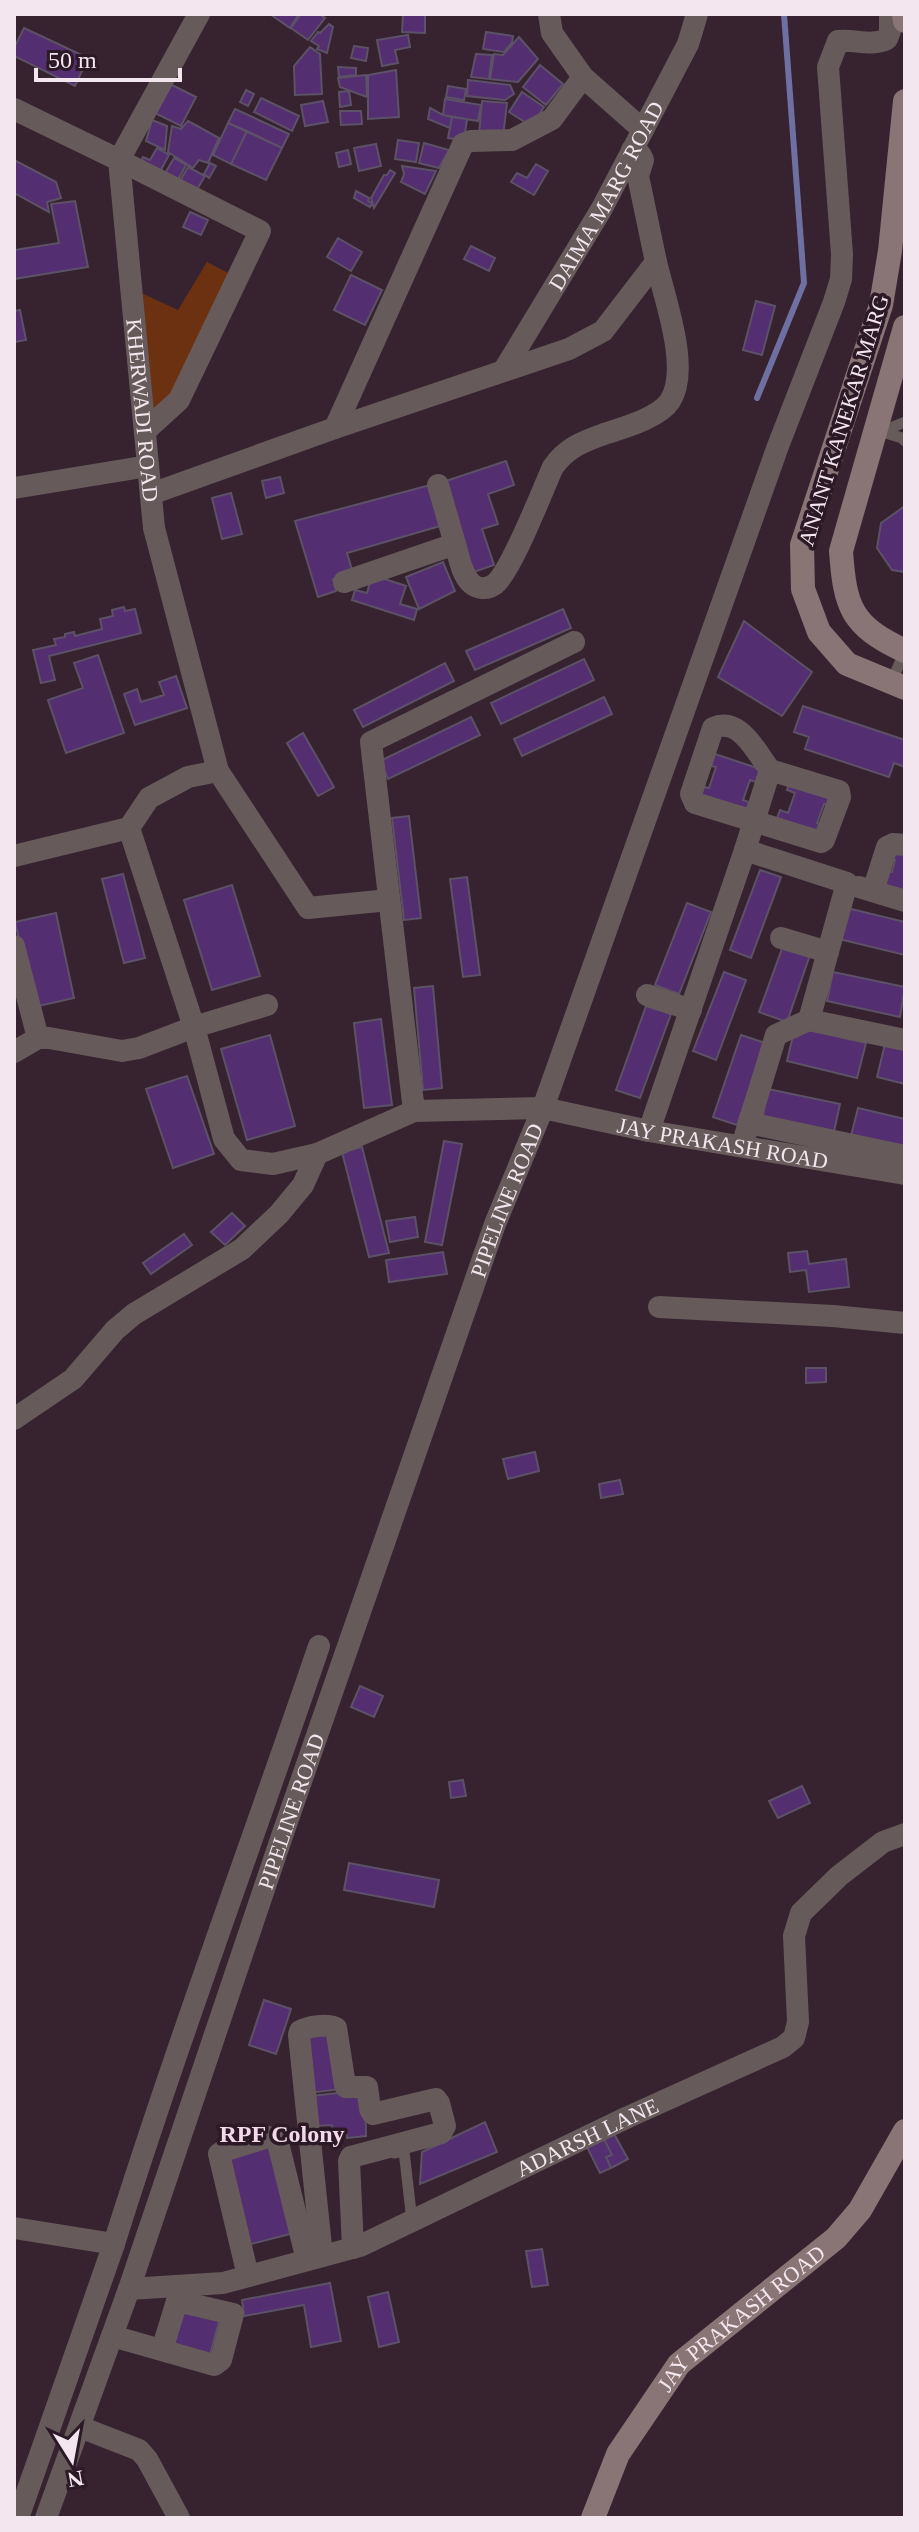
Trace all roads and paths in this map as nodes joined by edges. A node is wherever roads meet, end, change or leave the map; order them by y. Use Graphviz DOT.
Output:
graph roads {
  1 [pos="199,14"];
  2 [pos="549,14"];
  3 [pos="697,14"];
  4 [pos="890,14"];
  5 [pos="904,14"];
  6 [pos="905,21"];
  7 [pos="896,40"];
  8 [pos="583,77"];
  9 [pos="905,101"];
  10 [pos="14,109"];
  11 [pos="638,140"];
  12 [pos="119,160"];
  13 [pos="656,262"];
  14 [pos="905,327"];
  15 [pos="504,370"];
  16 [pos="905,422"];
  17 [pos="335,428"];
  18 [pos="880,430"];
  19 [pos="145,431"];
  20 [pos="905,441"];
  21 [pos="148,466"];
  22 [pos="438,485"];
  23 [pos="14,488"];
  24 [pos="151,494"];
  25 [pos="455,544"];
  26 [pos="344,582"];
  27 [pos="574,642"];
  28 [pos="905,651"];
  29 [pos="898,686"];
  30 [pos="770,770"];
  31 [pos="218,771"];
  32 [pos="754,823"];
  33 [pos="129,828"];
  34 [pos="905,845"];
  35 [pos="745,850"];
  36 [pos="14,856"];
  37 [pos="847,883"];
  38 [pos="873,891"];
  39 [pos="389,900"];
  40 [pos="905,901"];
  41 [pos="781,938"];
  42 [pos="14,946"];
  43 [pos="828,952"];
  44 [pos="647,995"];
  45 [pos="267,1005"];
  46 [pos="691,1010"];
  47 [pos="809,1020"];
  48 [pos="194,1027"];
  49 [pos="38,1038"];
  50 [pos="905,1040"];
  51 [pos="14,1052"];
  52 [pos="543,1108"];
  53 [pos="414,1111"];
  54 [pos="749,1123"];
  55 [pos="649,1131"];
  56 [pos="742,1146"];
  57 [pos="317,1154"];
  58 [pos="905,1156"];
  59 [pos="905,1174"];
  60 [pos="659,1307"];
  61 [pos="905,1323"];
  62 [pos="14,1419"];
  63 [pos="319,1646"];
  64 [pos="905,1834"];
  65 [pos="905,2131"];
  66 [pos="412,2221"];
  67 [pos="14,2228"];
  68 [pos="114,2244"];
  69 [pos="358,2246"];
  70 [pos="314,2258"];
  71 [pos="248,2276"];
  72 [pos="223,2283"];
  73 [pos="129,2289"];
  74 [pos="222,2310"];
  75 [pos="112,2336"];
  76 [pos="162,2350"];
  77 [pos="80,2427"];
  78 [pos="18,2518"];
  79 [pos="46,2518"];
  80 [pos="179,2518"];
  81 [pos="593,2518"];
  1 -- 12 [label="street"];
  2 -- 8 [label="street"];
  3 -- 11 [label="street, DAIMA MARG ROAD"];
  4 -- 7 [label="street"];
  5 -- 6 [label="street"];
  7 -- 52 [label="street, PIPELINE ROAD"];
  8 -- 11 [label="street"];
  8 -- 17 [label="street"];
  9 -- 29 [label="street, ANANT KANEKAR MARG"];
  10 -- 12 [label="street"];
  11 -- 13 [label="street"];
  11 -- 15 [label="street, DAIMA MARG ROAD"];
  12 -- 19 [label="street, KHERWADI ROAD"];
  12 -- 19 [label="street"];
  13 -- 15 [label="street"];
  13 -- 25 [label="street"];
  14 -- 18 [label="street, ANANT KANEKAR MARG"];
  15 -- 17 [label="street"];
  16 -- 18 [label="lane"];
  17 -- 24 [label="street"];
  18 -- 20 [label="lane"];
  18 -- 28 [label="street, ANANT KANEKAR MARG"];
  19 -- 21 [label="street, KHERWADI ROAD"];
  21 -- 23 [label="street"];
  21 -- 24 [label="street, KHERWADI ROAD"];
  22 -- 25 [label="street"];
  24 -- 31 [label="street, KHERWADI ROAD"];
  25 -- 26 [label="street"];
  27 -- 39 [label="street"];
  28 -- 29 [label="lane"];
  30 -- 32 [label="street"];
  30 -- 32 [label="street"];
  30 -- 32 [label="street"];
  31 -- 33 [label="street"];
  31 -- 39 [label="street, KHERWADI ROAD"];
  32 -- 35 [label="street"];
  33 -- 36 [label="street"];
  33 -- 48 [label="street"];
  34 -- 38 [label="street"];
  35 -- 37 [label="street"];
  35 -- 46 [label="street"];
  37 -- 38 [label="street"];
  37 -- 43 [label="street"];
  38 -- 40 [label="street"];
  39 -- 53 [label="street"];
  41 -- 43 [label="street"];
  42 -- 49 [label="street"];
  43 -- 47 [label="street"];
  44 -- 46 [label="street"];
  45 -- 48 [label="street"];
  46 -- 55 [label="street"];
  47 -- 50 [label="street"];
  47 -- 54 [label="street"];
  48 -- 49 [label="street"];
  48 -- 57 [label="street"];
  49 -- 51 [label="street"];
  52 -- 53 [label="street"];
  52 -- 55 [label="street, JAY PRAKASH ROAD"];
  52 -- 73 [label="street, PIPELINE ROAD"];
  53 -- 57 [label="street"];
  54 -- 56 [label="street"];
  54 -- 58 [label="street"];
  55 -- 56 [label="street, JAY PRAKASH ROAD"];
  56 -- 59 [label="street, JAY PRAKASH ROAD"];
  57 -- 62 [label="street"];
  60 -- 61 [label="street"];
  63 -- 68 [label="street"];
  64 -- 66 [label="street, ADARSH LANE"];
  65 -- 81 [label="street, JAY PRAKASH ROAD"];
  66 -- 69 [label="street, ADARSH LANE"];
  66 -- 69 [label="lane"];
  67 -- 68 [label="street"];
  68 -- 78 [label="street"];
  69 -- 70 [label="street, ADARSH LANE"];
  69 -- 70 [label="street"];
  70 -- 71 [label="street, ADARSH LANE"];
  70 -- 71 [label="street"];
  71 -- 72 [label="street, ADARSH LANE"];
  72 -- 73 [label="street, ADARSH LANE"];
  72 -- 74 [label="street"];
  73 -- 75 [label="street, PIPELINE ROAD"];
  74 -- 76 [label="street"];
  74 -- 76 [label="street"];
  75 -- 76 [label="street"];
  75 -- 77 [label="street, PIPELINE ROAD"];
  77 -- 79 [label="street, PIPELINE ROAD"];
  77 -- 80 [label="street"];
}
